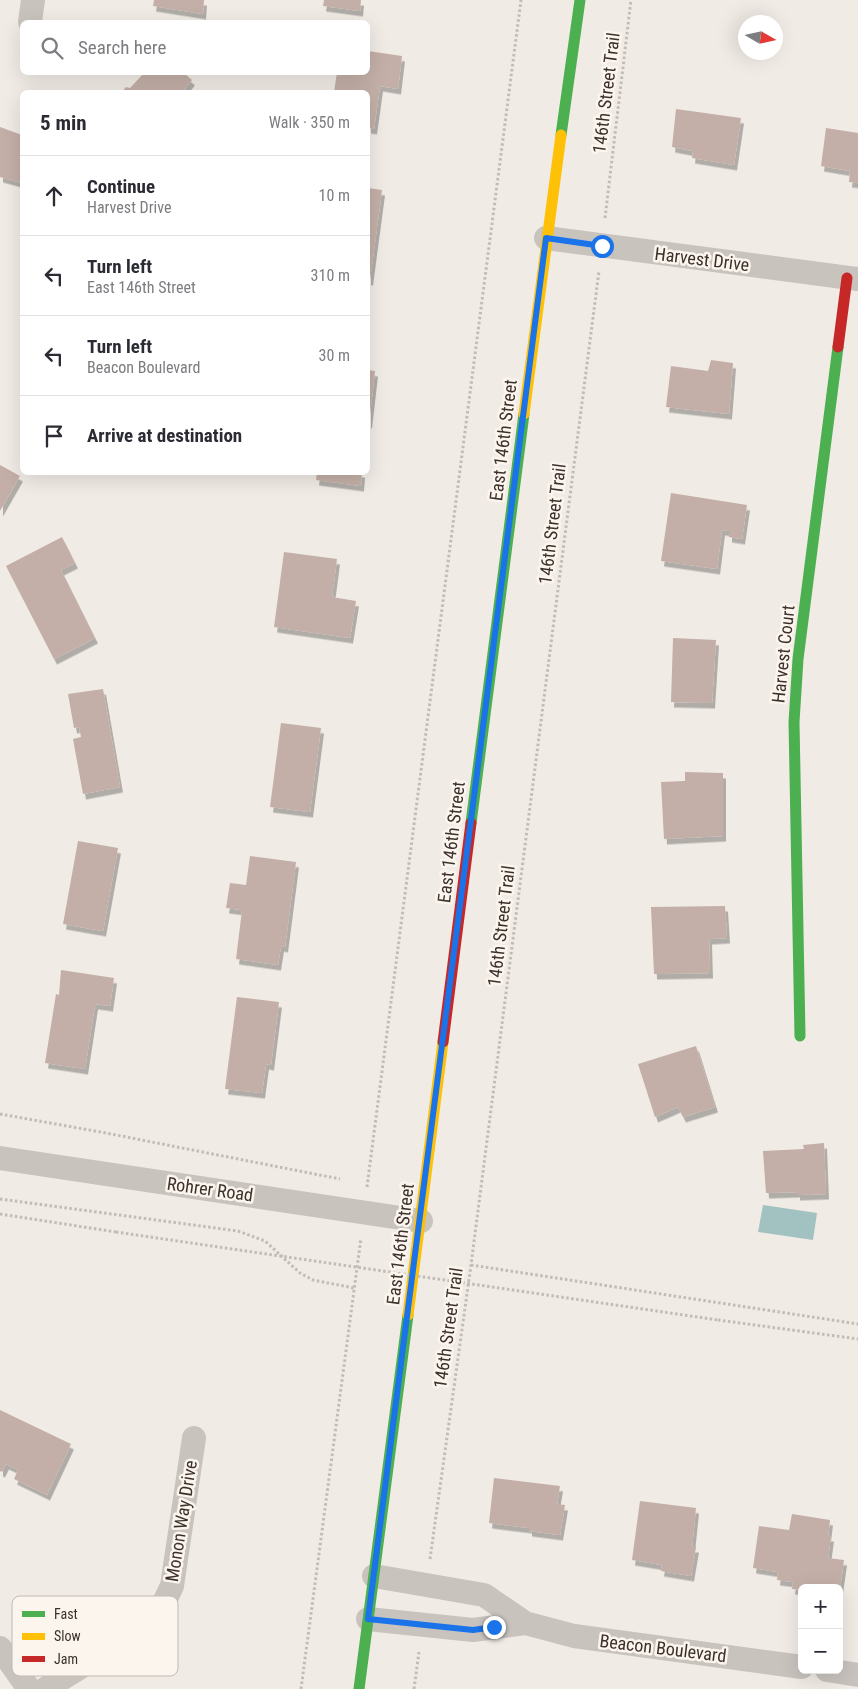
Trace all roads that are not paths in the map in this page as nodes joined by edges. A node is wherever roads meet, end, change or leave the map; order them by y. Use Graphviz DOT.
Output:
graph roads {
  1 [pos="33,0"];
  2 [pos="580,0"];
  3 [pos="30,20"];
  4 [pos="546,238"];
  5 [pos="852,278"];
  6 [pos="800,1036"];
  7 [pos="0,1158"];
  8 [pos="421,1220"];
  9 [pos="194,1438"];
  10 [pos="374,1576"];
  11 [pos="167,1596"];
  12 [pos="368,1619"];
  13 [pos="525,1623"];
  14 [pos="0,1648"];
  15 [pos="12,1665"];
  16 [pos="798,1666"];
  17 [pos="843,1672"];
  18 [pos="858,1674"];
  19 [pos="20,1676"];
  20 [pos="66,1676"];
  21 [pos="29,1689"];
  22 [pos="45,1689"];
  23 [pos="358,1689"];
  1 -- 3 [label="street"];
  2 -- 4 [label="main road, East 146th Street"];
  4 -- 5 [label="street, Harvest Drive"];
  4 -- 8 [label="main road, East 146th Street"];
  5 -- 6 [label="main road, Harvest Court"];
  7 -- 8 [label="street, Rohrer Road"];
  8 -- 10 [label="main road, East 146th Street"];
  9 -- 11 [label="street, Monon Way Drive"];
  10 -- 12 [label="main road, East 146th Street"];
  10 -- 13 [label="street, Beacon Boulevard"];
  12 -- 13 [label="street, Beacon Boulevard"];
  12 -- 23 [label="main road, East 146th Street"];
  13 -- 16 [label="street, Beacon Boulevard"];
  14 -- 15 [label="street"];
  17 -- 18 [label="street"];
  19 -- 21 [label="street"];
  20 -- 22 [label="street, Monon Way Drive"];
}
